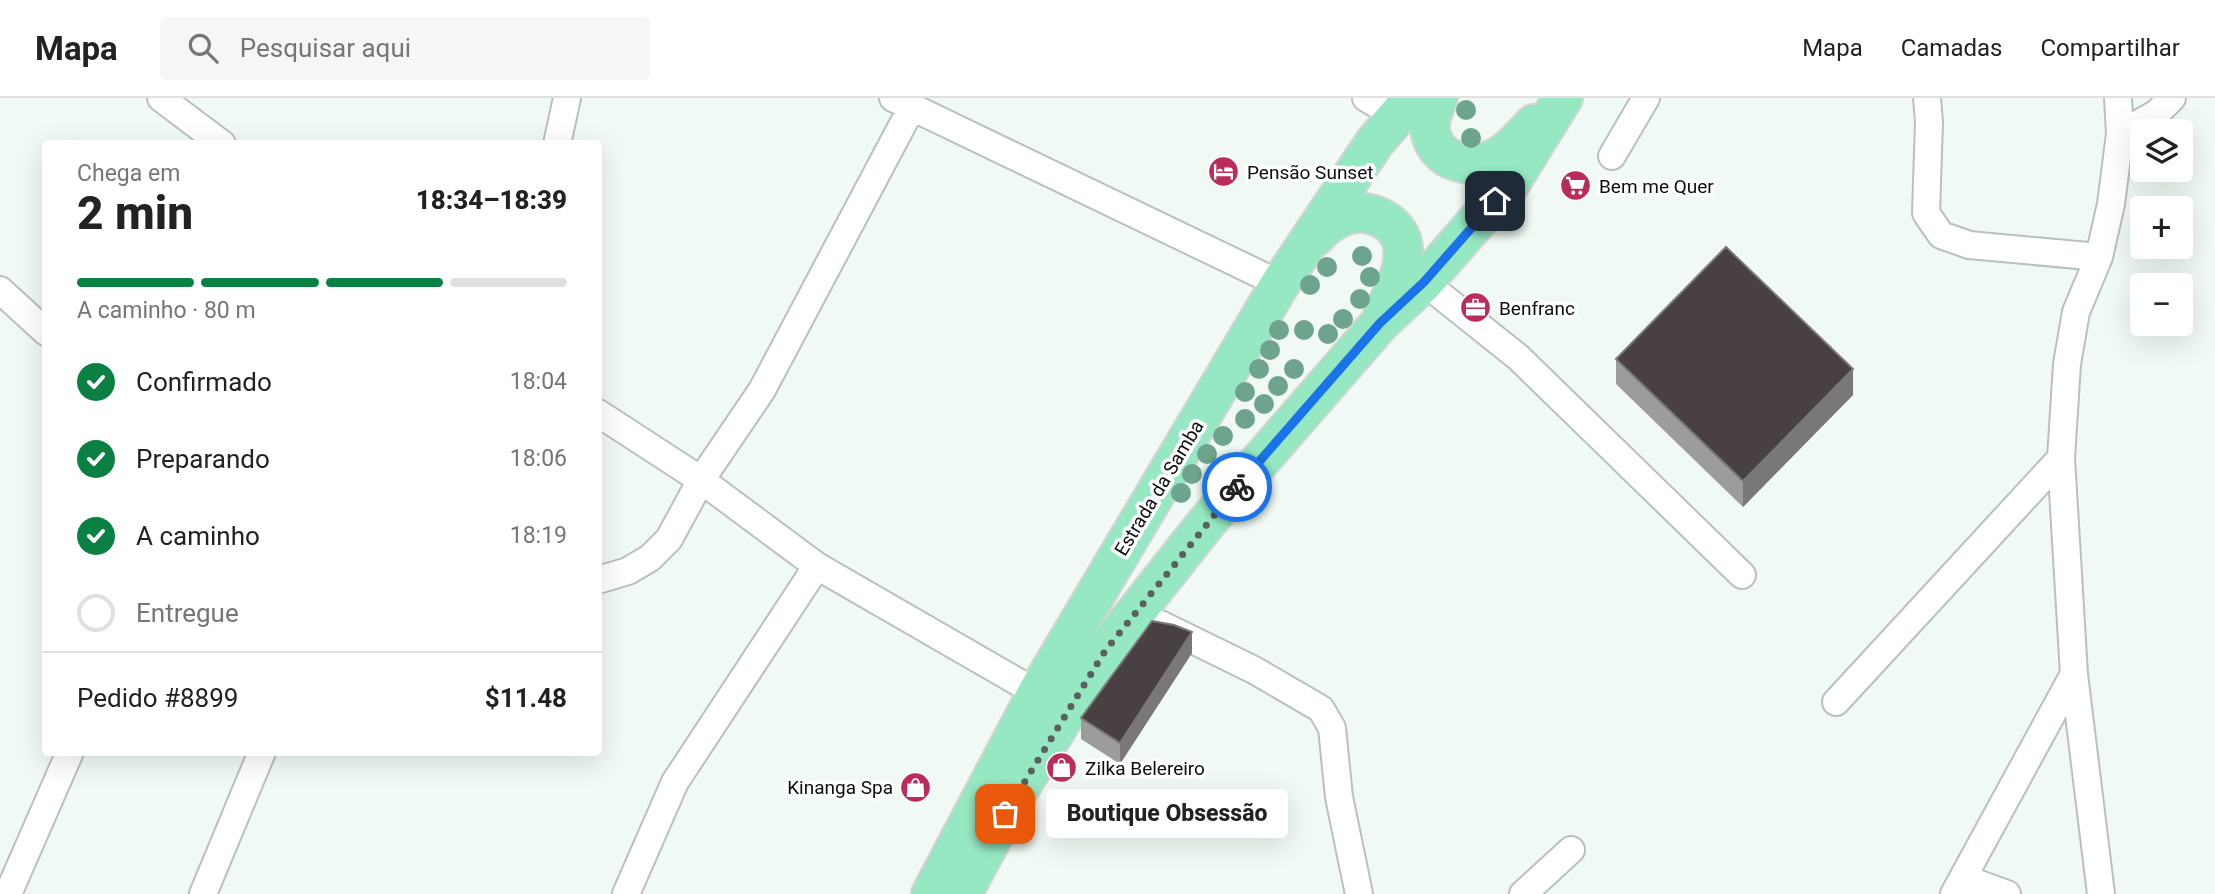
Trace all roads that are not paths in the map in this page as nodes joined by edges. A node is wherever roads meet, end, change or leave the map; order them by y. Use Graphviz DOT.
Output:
graph roads {
  1 [pos="161,98"];
  2 [pos="567,98"];
  3 [pos="1438,98"];
  4 [pos="1561,98"];
  5 [pos="1646,98"];
  6 [pos="1927,98"];
  7 [pos="2118,98"];
  8 [pos="2172,98"];
  9 [pos="903,103"];
  10 [pos="1392,104"];
  11 [pos="2120,134"];
  12 [pos="217,140"];
  13 [pos="558,140"];
  14 [pos="1612,156"];
  15 [pos="2099,257"];
  16 [pos="1289,270"];
  17 [pos="1424,282"];
  18 [pos="0,290"];
  19 [pos="1380,323"];
  20 [pos="42,328"];
  21 [pos="602,415"];
  22 [pos="2061,458"];
  23 [pos="701,481"];
  24 [pos="817,566"];
  25 [pos="1742,575"];
  26 [pos="602,579"];
  27 [pos="1135,612"];
  28 [pos="2074,674"];
  29 [pos="1037,693"];
  30 [pos="1836,702"];
  31 [pos="68,756"];
  32 [pos="260,756"];
  33 [pos="1572,850"];
  34 [pos="1959,886"];
  35 [pos="8,894"];
  36 [pos="203,894"];
  37 [pos="626,894"];
  38 [pos="931,894"];
  39 [pos="962,894"];
  40 [pos="1359,894"];
  41 [pos="1523,894"];
  42 [pos="2007,894"];
  43 [pos="2101,894"];
  1 -- 12 [label="street"];
  2 -- 13 [label="street"];
  3 -- 4 [label="main road"];
  4 -- 17 [label="main road"];
  5 -- 14 [label="street"];
  6 -- 15 [label="street"];
  7 -- 11 [label="street"];
  8 -- 11 [label="street"];
  9 -- 16 [label="street"];
  9 -- 23 [label="street"];
  10 -- 16 [label="main road, Estrada da Samba"];
  11 -- 15 [label="street"];
  15 -- 22 [label="street"];
  16 -- 19 [label="main road"];
  16 -- 29 [label="main road, Estrada da Samba"];
  17 -- 19 [label="main road"];
  17 -- 25 [label="street"];
  18 -- 20 [label="street"];
  19 -- 27 [label="main road"];
  21 -- 23 [label="street"];
  22 -- 28 [label="street"];
  22 -- 30 [label="street"];
  23 -- 24 [label="street"];
  23 -- 26 [label="street"];
  24 -- 29 [label="street"];
  24 -- 37 [label="street"];
  27 -- 39 [label="main road"];
  27 -- 40 [label="street"];
  28 -- 34 [label="street"];
  28 -- 43 [label="street"];
  29 -- 38 [label="main road, Estrada da Samba"];
  31 -- 35 [label="street"];
  32 -- 36 [label="street"];
  33 -- 41 [label="street"];
  34 -- 42 [label="street"];
}
